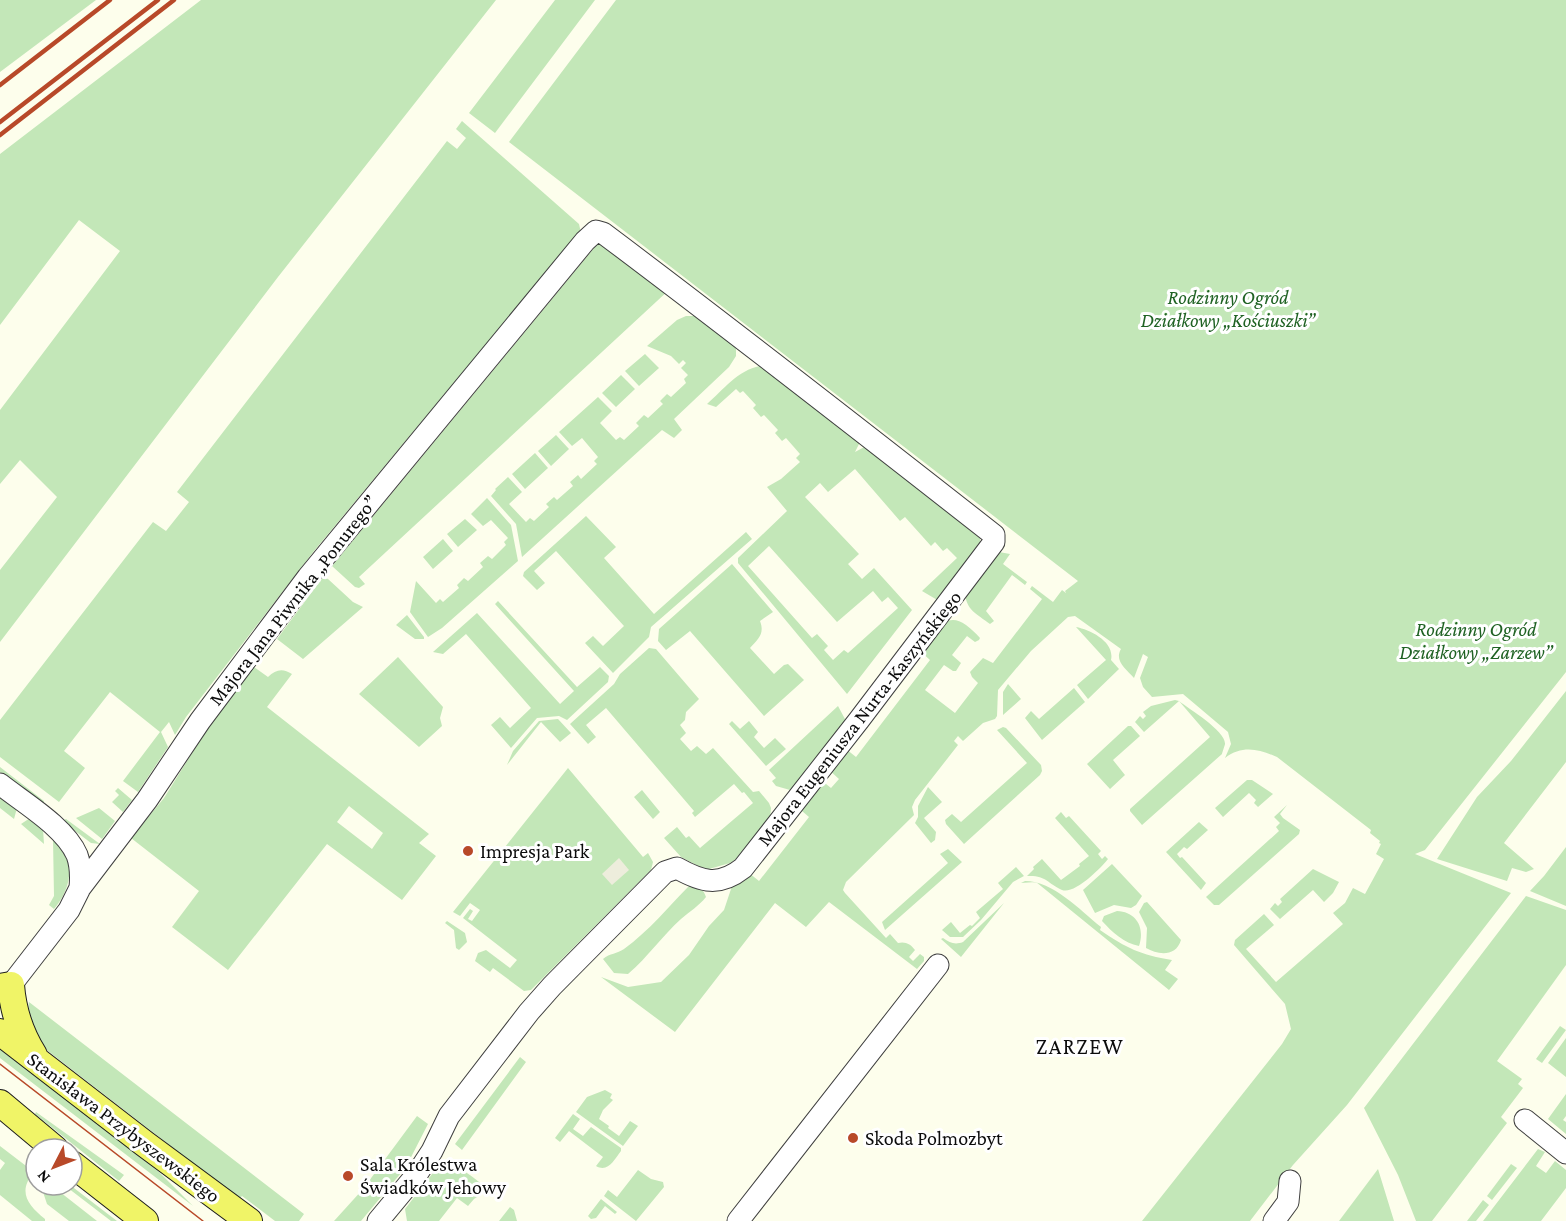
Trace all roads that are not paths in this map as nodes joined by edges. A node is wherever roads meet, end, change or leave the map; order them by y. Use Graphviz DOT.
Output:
graph roads {
  1 [pos="596,231"];
  2 [pos="0,784"];
  3 [pos="80,888"];
  4 [pos="938,965"];
  5 [pos="6,986"];
  6 [pos="0,1032"];
  7 [pos="38,1062"];
  8 [pos="0,1103"];
  9 [pos="1525,1120"];
  10 [pos="41,1137"];
  11 [pos="1566,1153"];
  12 [pos="84,1173"];
  13 [pos="1290,1181"];
  14 [pos="145,1221"];
  15 [pos="249,1221"];
  16 [pos="378,1221"];
  17 [pos="738,1221"];
  18 [pos="1274,1221"];
  1 -- 3 [label="street, Majora Jana Piwnika „Ponurego”"];
  1 -- 16 [label="street, Majora Eugeniusza Nurta-Kaszyńskiego"];
  2 -- 3 [label="street"];
  3 -- 5 [label="street, Majora Jana Piwnika „Ponurego”"];
  4 -- 17 [label="street"];
  5 -- 7 [label="main road"];
  6 -- 7 [label="main road, Stanisława Przybyszewskiego"];
  7 -- 15 [label="main road, Stanisława Przybyszewskiego"];
  8 -- 10 [label="main road"];
  9 -- 11 [label="street"];
  12 -- 14 [label="main road"];
  13 -- 18 [label="street"];
}
